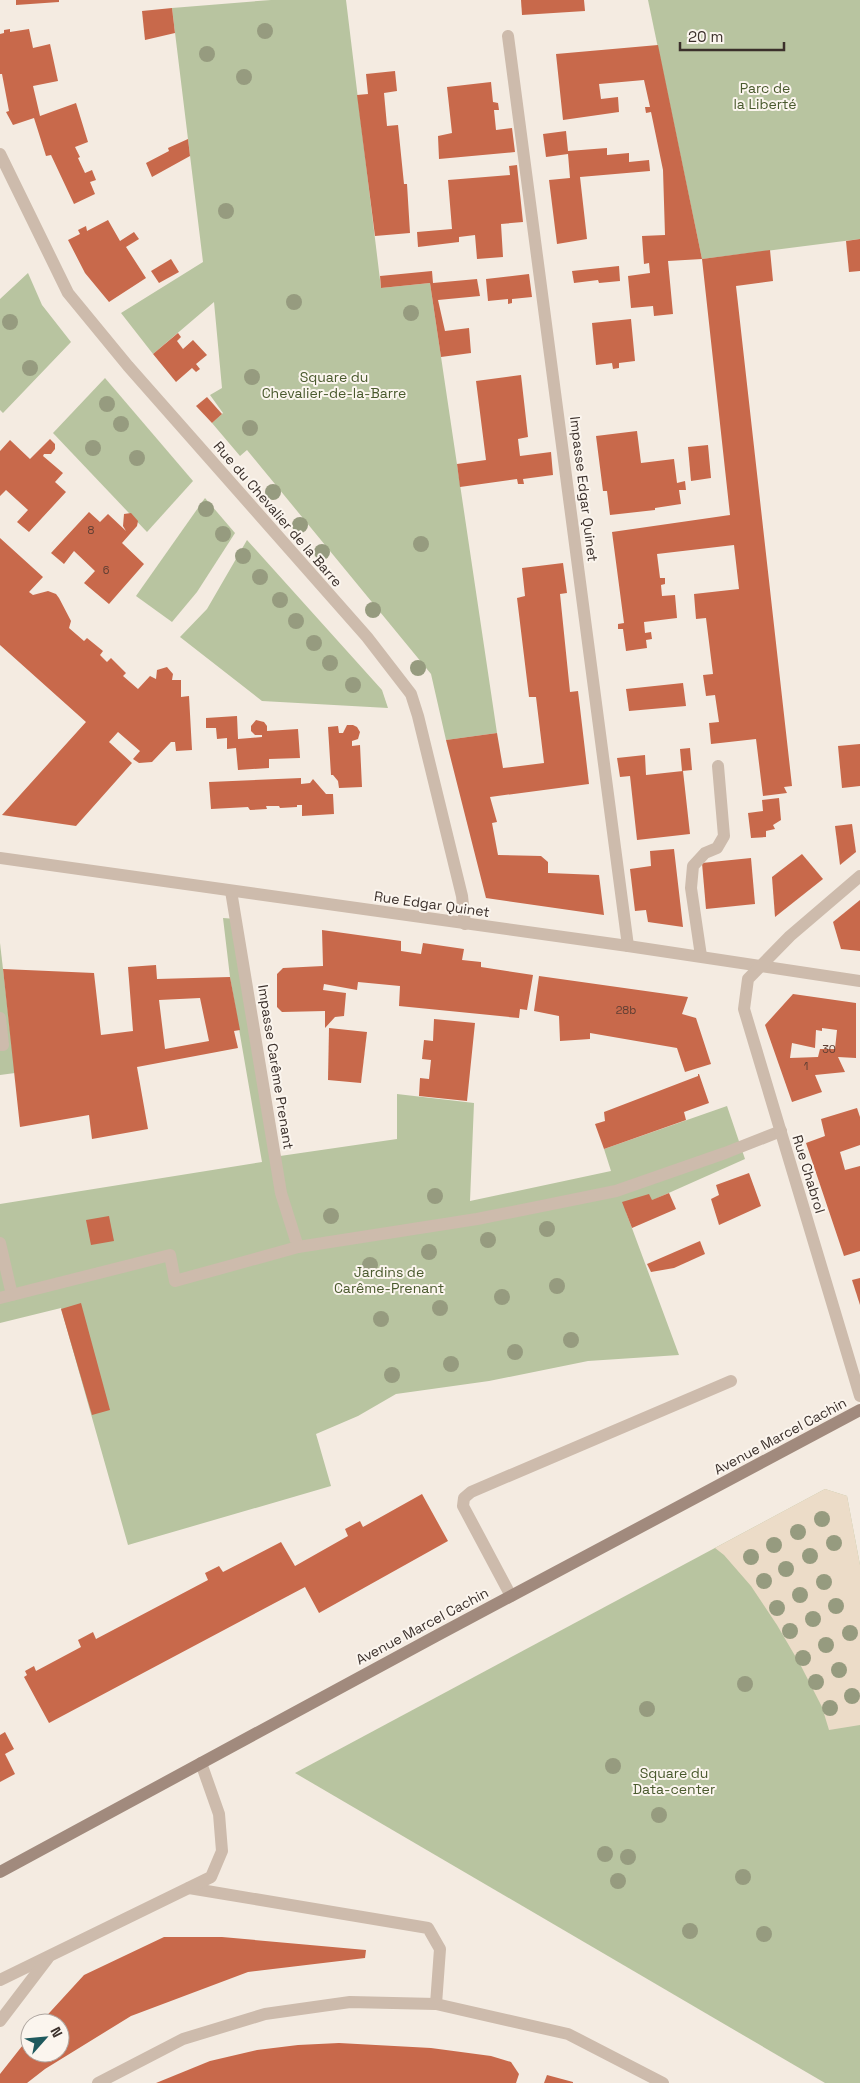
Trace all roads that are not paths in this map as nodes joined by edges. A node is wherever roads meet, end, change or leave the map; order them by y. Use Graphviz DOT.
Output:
graph roads {
  1 [pos="508,36"];
  2 [pos="0,154"];
  3 [pos="718,766"];
  4 [pos="0,858"];
  5 [pos="860,876"];
  6 [pos="232,891"];
  7 [pos="465,924"];
  8 [pos="628,946"];
  9 [pos="701,956"];
  10 [pos="762,965"];
  11 [pos="860,981"];
  12 [pos="0,1018"];
  13 [pos="0,1045"];
  14 [pos="781,1132"];
  15 [pos="0,1243"];
  16 [pos="298,1247"];
  17 [pos="6,1297"];
  18 [pos="731,1380"];
  19 [pos="860,1396"];
  20 [pos="860,1410"];
  21 [pos="511,1596"];
  22 [pos="201,1763"];
  23 [pos="0,1872"];
  24 [pos="189,1888"];
  25 [pos="50,1956"];
  26 [pos="0,1980"];
  27 [pos="436,2004"];
  28 [pos="0,2021"];
  29 [pos="98,2083"];
  30 [pos="663,2083"];
  1 -- 8 [label="street, Impasse Edgar Quinet"];
  2 -- 7 [label="street, Rue du Chevalier de la Barre"];
  3 -- 9 [label="street"];
  4 -- 6 [label="street, Rue Edgar Quinet"];
  5 -- 10 [label="street, Rue Chabrol"];
  6 -- 7 [label="street, Rue Edgar Quinet"];
  6 -- 16 [label="street, Impasse Carême Prenant"];
  7 -- 8 [label="street, Rue Edgar Quinet"];
  8 -- 9 [label="street, Rue Edgar Quinet"];
  9 -- 10 [label="street, Rue Edgar Quinet"];
  10 -- 11 [label="street, Rue Edgar Quinet"];
  10 -- 14 [label="street, Rue Chabrol"];
  12 -- 13 [label="street"];
  14 -- 16 [label="street"];
  14 -- 19 [label="street, Rue Chabrol"];
  15 -- 17 [label="street"];
  16 -- 17 [label="street"];
  18 -- 21 [label="street"];
  20 -- 21 [label="street, Avenue Marcel Cachin"];
  21 -- 22 [label="street, Avenue Marcel Cachin"];
  22 -- 23 [label="street, Avenue Marcel Cachin"];
  22 -- 24 [label="street"];
  24 -- 25 [label="street"];
  24 -- 27 [label="street"];
  25 -- 26 [label="street"];
  25 -- 28 [label="street"];
  27 -- 29 [label="street"];
  27 -- 30 [label="street"];
}
